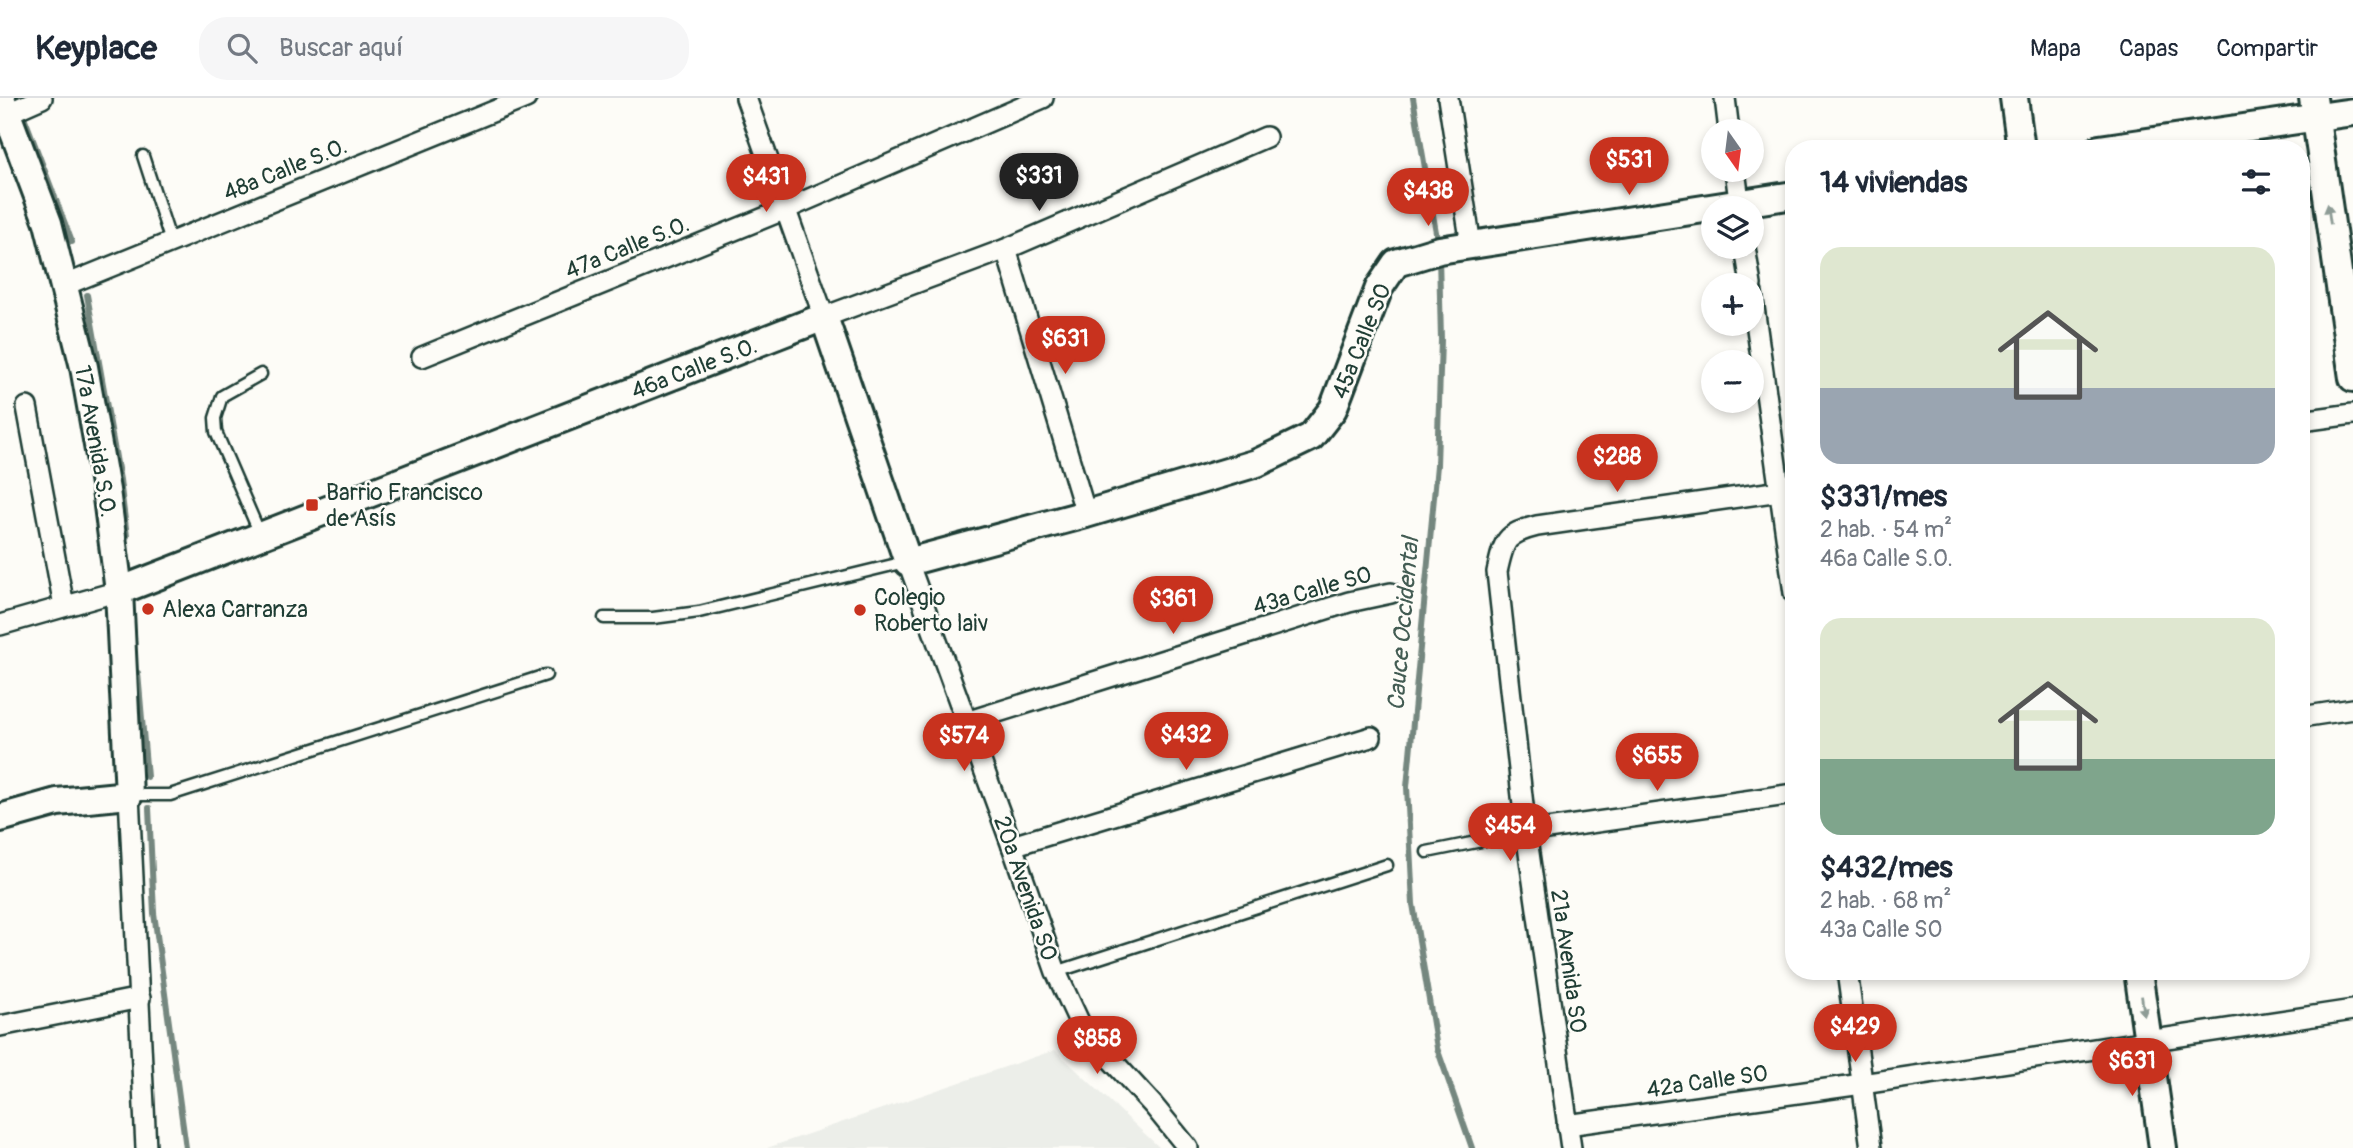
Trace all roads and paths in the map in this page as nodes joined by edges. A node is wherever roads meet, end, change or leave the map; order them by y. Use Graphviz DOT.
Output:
graph roads {
  1 [pos="42,98"];
  2 [pos="526,98"];
  3 [pos="746,98"];
  4 [pos="1043,98"];
  5 [pos="1448,98"];
  6 [pos="1725,98"];
  7 [pos="2014,98"];
  8 [pos="3,103"];
  9 [pos="2314,108"];
  10 [pos="2353,112"];
  11 [pos="1728,119"];
  12 [pos="1266,137"];
  13 [pos="2020,140"];
  14 [pos="2146,140"];
  15 [pos="144,156"];
  16 [pos="1785,197"];
  17 [pos="1764,201"];
  18 [pos="786,209"];
  19 [pos="1701,212"];
  20 [pos="171,242"];
  21 [pos="1471,245"];
  22 [pos="1006,249"];
  23 [pos="63,286"];
  24 [pos="824,317"];
  25 [pos="1760,336"];
  26 [pos="422,357"];
  27 [pos="261,374"];
  28 [pos="2353,378"];
  29 [pos="27,407"];
  30 [pos="2353,414"];
  31 [pos="2310,420"];
  32 [pos="1785,479"];
  33 [pos="1785,490"];
  34 [pos="1086,514"];
  35 [pos="260,536"];
  36 [pos="908,562"];
  37 [pos="119,591"];
  38 [pos="1391,593"];
  39 [pos="64,607"];
  40 [pos="604,618"];
  41 [pos="0,625"];
  42 [pos="546,676"];
  43 [pos="2353,709"];
  44 [pos="2310,716"];
  45 [pos="966,722"];
  46 [pos="1371,737"];
  47 [pos="129,795"];
  48 [pos="1785,795"];
  49 [pos="0,818"];
  50 [pos="1526,832"];
  51 [pos="1012,846"];
  52 [pos="1427,852"];
  53 [pos="1387,865"];
  54 [pos="1056,972"];
  55 [pos="1848,980"];
  56 [pos="2139,980"];
  57 [pos="140,998"];
  58 [pos="2353,1010"];
  59 [pos="0,1027"];
  60 [pos="2148,1041"];
  61 [pos="1862,1084"];
  62 [pos="1567,1125"];
  63 [pos="146,1148"];
  64 [pos="1188,1148"];
  65 [pos="1570,1148"];
  66 [pos="1871,1148"];
  67 [pos="2163,1148"];
  1 -- 8 [label="street"];
  2 -- 20 [label="street, 48a Calle S.O."];
  3 -- 18 [label="street"];
  4 -- 18 [label="street, 47a Calle S.O."];
  5 -- 21 [label="street"];
  6 -- 11 [label="street"];
  7 -- 13 [label="street"];
  8 -- 23 [label="street, 17a Avenida S.O."];
  9 -- 10 [label="street"];
  9 -- 14 [label="street"];
  28 -- 9 [label="street, one-way"];
  12 -- 22 [label="street, 46a Calle S.O."];
  15 -- 20 [label="lane"];
  16 -- 17 [label="street, 45a Calle SO"];
  18 -- 24 [label="street"];
  18 -- 26 [label="street, 47a Calle S.O."];
  19 -- 21 [label="street, 45a Calle SO"];
  20 -- 23 [label="street, 48a Calle S.O."];
  21 -- 34 [label="street, 45a Calle SO"];
  22 -- 24 [label="street, 46a Calle S.O."];
  22 -- 34 [label="street"];
  23 -- 37 [label="street, 17a Avenida S.O."];
  24 -- 35 [label="street, 46a Calle S.O."];
  24 -- 36 [label="street, 20a Avenida SO"];
  25 -- 32 [label="street"];
  27 -- 35 [label="lane"];
  29 -- 39 [label="street"];
  30 -- 31 [label="street"];
  33 -- 50 [label="street, 21a Avenida SO"];
  34 -- 36 [label="street, 45a Calle SO"];
  35 -- 37 [label="street, 46a Calle S.O."];
  36 -- 40 [label="lane"];
  36 -- 45 [label="street, 20a Avenida SO"];
  37 -- 39 [label="street"];
  37 -- 47 [label="street, 17a Avenida S.O."];
  38 -- 45 [label="street, 43a Calle SO"];
  39 -- 41 [label="street"];
  42 -- 47 [label="lane"];
  43 -- 44 [label="street"];
  45 -- 51 [label="street, 20a Avenida SO"];
  46 -- 51 [label="street"];
  47 -- 49 [label="street"];
  47 -- 57 [label="street"];
  48 -- 50 [label="street"];
  50 -- 52 [label="lane"];
  50 -- 62 [label="street, 21a Avenida SO"];
  51 -- 54 [label="street, 20a Avenida SO"];
  53 -- 54 [label="lane"];
  54 -- 64 [label="street, 20a Avenida SO"];
  55 -- 61 [label="street"];
  56 -- 60 [label="street, one-way"];
  57 -- 59 [label="street"];
  57 -- 63 [label="street"];
  58 -- 60 [label="street, 42a Calle SO"];
  60 -- 61 [label="street, 42a Calle SO"];
  60 -- 67 [label="street"];
  61 -- 62 [label="street, 42a Calle SO"];
  61 -- 66 [label="street"];
  62 -- 65 [label="street, 21a Avenida SO"];
}
